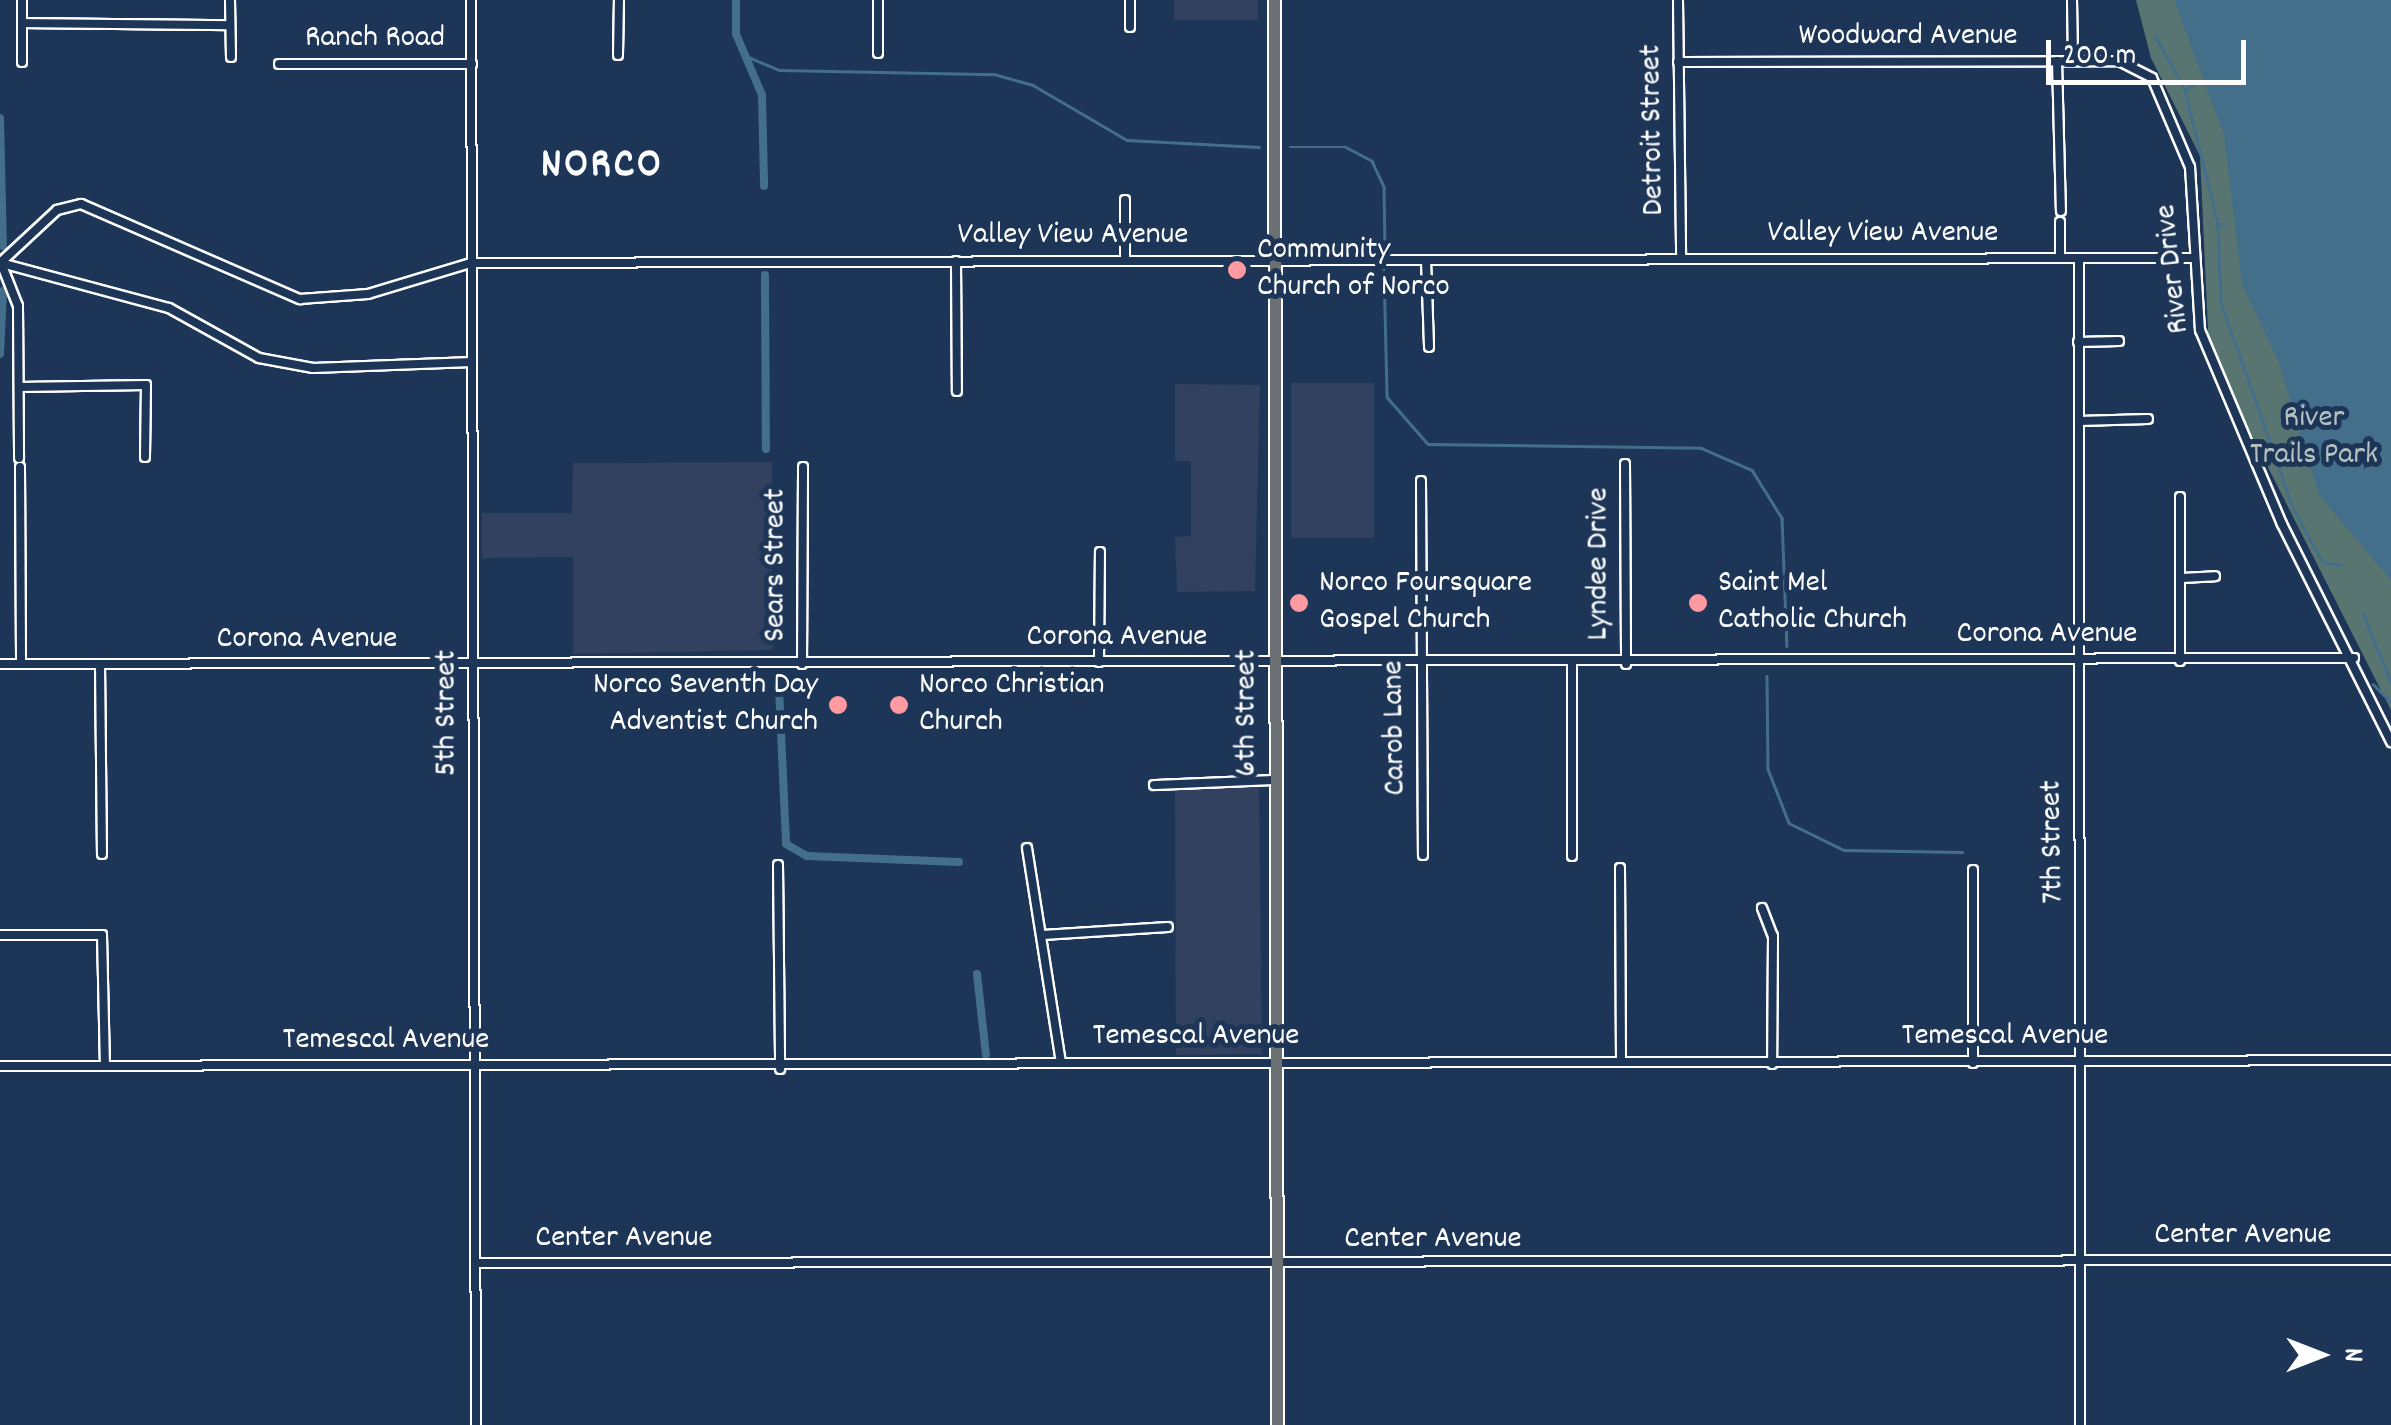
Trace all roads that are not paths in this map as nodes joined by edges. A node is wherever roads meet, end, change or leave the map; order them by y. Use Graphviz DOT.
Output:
graph roads {
  1 [pos="22,0"];
  2 [pos="230,0"];
  3 [pos="471,0"];
  4 [pos="619,0"];
  5 [pos="878,0"];
  6 [pos="1130,0"];
  7 [pos="1274,0"];
  8 [pos="1678,0"];
  9 [pos="2072,0"];
  10 [pos="22,22"];
  11 [pos="230,25"];
  12 [pos="1130,27"];
  13 [pos="878,54"];
  14 [pos="618,55"];
  15 [pos="231,57"];
  16 [pos="2072,60"];
  17 [pos="2057,61"];
  18 [pos="22,62"];
  19 [pos="1678,62"];
  20 [pos="279,64"];
  21 [pos="472,64"];
  22 [pos="2138,65"];
  23 [pos="1125,200"];
  24 [pos="2060,258"];
  25 [pos="2078,258"];
  26 [pos="2193,258"];
  27 [pos="1681,259"];
  28 [pos="956,260"];
  29 [pos="1426,260"];
  30 [pos="1125,261"];
  31 [pos="1,262"];
  32 [pos="471,262"];
  33 [pos="1274,262"];
  34 [pos="2119,341"];
  35 [pos="2078,342"];
  36 [pos="1429,346"];
  37 [pos="472,362"];
  38 [pos="19,387"];
  39 [pos="957,391"];
  40 [pos="2148,419"];
  41 [pos="2079,421"];
  42 [pos="145,456"];
  43 [pos="1624,464"];
  44 [pos="803,468"];
  45 [pos="1422,481"];
  46 [pos="2180,497"];
  47 [pos="1100,552"];
  48 [pos="2215,576"];
  49 [pos="2182,578"];
  50 [pos="2354,658"];
  51 [pos="2077,659"];
  52 [pos="2180,661"];
  53 [pos="1099,662"];
  54 [pos="1275,662"];
  55 [pos="1420,662"];
  56 [pos="0,664"];
  57 [pos="21,664"];
  58 [pos="100,664"];
  59 [pos="802,664"];
  60 [pos="1572,664"];
  61 [pos="1626,664"];
  62 [pos="472,665"];
  63 [pos="2391,742"];
  64 [pos="1275,780"];
  65 [pos="1154,785"];
  66 [pos="1027,848"];
  67 [pos="102,854"];
  68 [pos="1422,856"];
  69 [pos="1572,856"];
  70 [pos="778,866"];
  71 [pos="1620,868"];
  72 [pos="1973,870"];
  73 [pos="1762,908"];
  74 [pos="1168,926"];
  75 [pos="0,935"];
  76 [pos="1043,935"];
  77 [pos="2391,1060"];
  78 [pos="1622,1061"];
  79 [pos="1061,1062"];
  80 [pos="1277,1062"];
  81 [pos="2079,1062"];
  82 [pos="1974,1063"];
  83 [pos="1772,1064"];
  84 [pos="0,1066"];
  85 [pos="105,1066"];
  86 [pos="474,1066"];
  87 [pos="780,1069"];
  88 [pos="2391,1260"];
  89 [pos="2080,1261"];
  90 [pos="476,1264"];
  91 [pos="1276,1266"];
  92 [pos="476,1425"];
  93 [pos="1277,1425"];
  94 [pos="2080,1425"];
  1 -- 10 [label="street"];
  2 -- 11 [label="street"];
  3 -- 21 [label="street, 5th Street"];
  4 -- 14 [label="street"];
  5 -- 13 [label="street"];
  6 -- 12 [label="street"];
  7 -- 33 [label="main road, 6th Street"];
  8 -- 19 [label="street, Detroit Street"];
  9 -- 16 [label="street"];
  10 -- 11 [label="street"];
  10 -- 18 [label="street"];
  11 -- 15 [label="street"];
  16 -- 17 [label="street, Woodward Avenue"];
  16 -- 22 [label="street, Woodward Avenue"];
  17 -- 19 [label="street, Woodward Avenue"];
  17 -- 24 [label="street"];
  19 -- 27 [label="street, Detroit Street"];
  20 -- 21 [label="street, Ranch Road"];
  21 -- 32 [label="street, 5th Street"];
  22 -- 26 [label="street, River Drive"];
  23 -- 30 [label="street"];
  24 -- 25 [label="street, Valley View Avenue"];
  24 -- 27 [label="street, Valley View Avenue"];
  25 -- 26 [label="street, Valley View Avenue"];
  25 -- 35 [label="street, 7th Street"];
  26 -- 50 [label="street, River Drive"];
  27 -- 29 [label="street, Valley View Avenue"];
  28 -- 30 [label="street, Valley View Avenue"];
  28 -- 32 [label="street, Valley View Avenue"];
  28 -- 39 [label="street"];
  29 -- 33 [label="street, Valley View Avenue"];
  29 -- 36 [label="street"];
  30 -- 33 [label="street, Valley View Avenue"];
  31 -- 32 [label="street, Valley View Avenue"];
  31 -- 37 [label="street"];
  31 -- 38 [label="street"];
  32 -- 37 [label="street, 5th Street"];
  33 -- 54 [label="main road, 6th Street"];
  34 -- 35 [label="street"];
  35 -- 41 [label="street, 7th Street"];
  37 -- 62 [label="street, 5th Street"];
  38 -- 42 [label="street"];
  38 -- 57 [label="street"];
  40 -- 41 [label="street"];
  41 -- 51 [label="street, 7th Street"];
  43 -- 61 [label="street, Lyndee Drive"];
  44 -- 59 [label="street, Sears Street"];
  45 -- 55 [label="street, Carob Lane"];
  46 -- 49 [label="street"];
  47 -- 53 [label="street"];
  48 -- 49 [label="street"];
  49 -- 52 [label="street"];
  50 -- 52 [label="street, Corona Avenue"];
  50 -- 63 [label="street, River Drive"];
  51 -- 52 [label="street, Corona Avenue"];
  51 -- 61 [label="street, Corona Avenue"];
  51 -- 81 [label="street, 7th Street"];
  53 -- 54 [label="street, Corona Avenue"];
  53 -- 59 [label="street, Corona Avenue"];
  54 -- 55 [label="street, Corona Avenue"];
  54 -- 64 [label="main road, 6th Street"];
  55 -- 60 [label="street, Corona Avenue"];
  55 -- 68 [label="street, Carob Lane"];
  56 -- 57 [label="street, Corona Avenue"];
  57 -- 58 [label="street, Corona Avenue"];
  58 -- 62 [label="street, Corona Avenue"];
  58 -- 67 [label="street"];
  59 -- 62 [label="street, Corona Avenue"];
  60 -- 61 [label="street, Corona Avenue"];
  60 -- 69 [label="street"];
  62 -- 86 [label="street, 5th Street"];
  64 -- 65 [label="street"];
  64 -- 80 [label="main road, 6th Street"];
  66 -- 76 [label="street"];
  70 -- 87 [label="street"];
  71 -- 78 [label="street"];
  72 -- 82 [label="street"];
  73 -- 83 [label="street"];
  74 -- 76 [label="street"];
  75 -- 85 [label="street"];
  76 -- 79 [label="street"];
  77 -- 81 [label="street, Temescal Avenue"];
  78 -- 80 [label="street, Temescal Avenue"];
  78 -- 83 [label="street, Temescal Avenue"];
  79 -- 80 [label="street, Temescal Avenue"];
  79 -- 87 [label="street, Temescal Avenue"];
  80 -- 91 [label="main road, 6th Street"];
  81 -- 82 [label="street, Temescal Avenue"];
  81 -- 89 [label="street, 7th Street"];
  82 -- 83 [label="street, Temescal Avenue"];
  84 -- 85 [label="street, Temescal Avenue"];
  85 -- 86 [label="street, Temescal Avenue"];
  86 -- 87 [label="street, Temescal Avenue"];
  86 -- 90 [label="street, 5th Street"];
  88 -- 89 [label="street, Center Avenue"];
  89 -- 91 [label="street, Center Avenue"];
  89 -- 94 [label="street, 7th Street"];
  90 -- 91 [label="street, Center Avenue"];
  90 -- 92 [label="street, 5th Street"];
  91 -- 93 [label="main road, 6th Street"];
}
